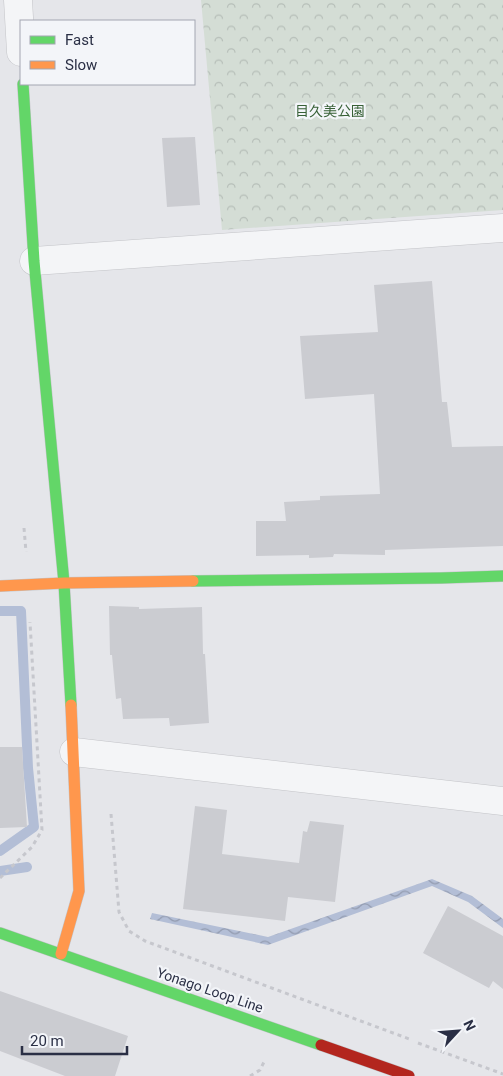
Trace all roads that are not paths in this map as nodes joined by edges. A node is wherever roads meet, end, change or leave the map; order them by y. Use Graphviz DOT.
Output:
graph roads {
  1 [pos="18,0"];
  2 [pos="20,35"];
  3 [pos="23,85"];
  4 [pos="503,228"];
  5 [pos="34,261"];
  6 [pos="503,576"];
  7 [pos="64,583"];
  8 [pos="0,586"];
  9 [pos="74,752"];
  10 [pos="503,800"];
  11 [pos="0,933"];
  12 [pos="61,954"];
  13 [pos="409,1076"];
  1 -- 2 [label="street"];
  3 -- 5 [label="street"];
  4 -- 5 [label="street"];
  5 -- 7 [label="street"];
  6 -- 7 [label="street"];
  7 -- 8 [label="street"];
  7 -- 9 [label="street"];
  9 -- 10 [label="street"];
  9 -- 12 [label="street"];
  11 -- 12 [label="street, Yonago Loop Line"];
  12 -- 13 [label="street, Yonago Loop Line"];
}
